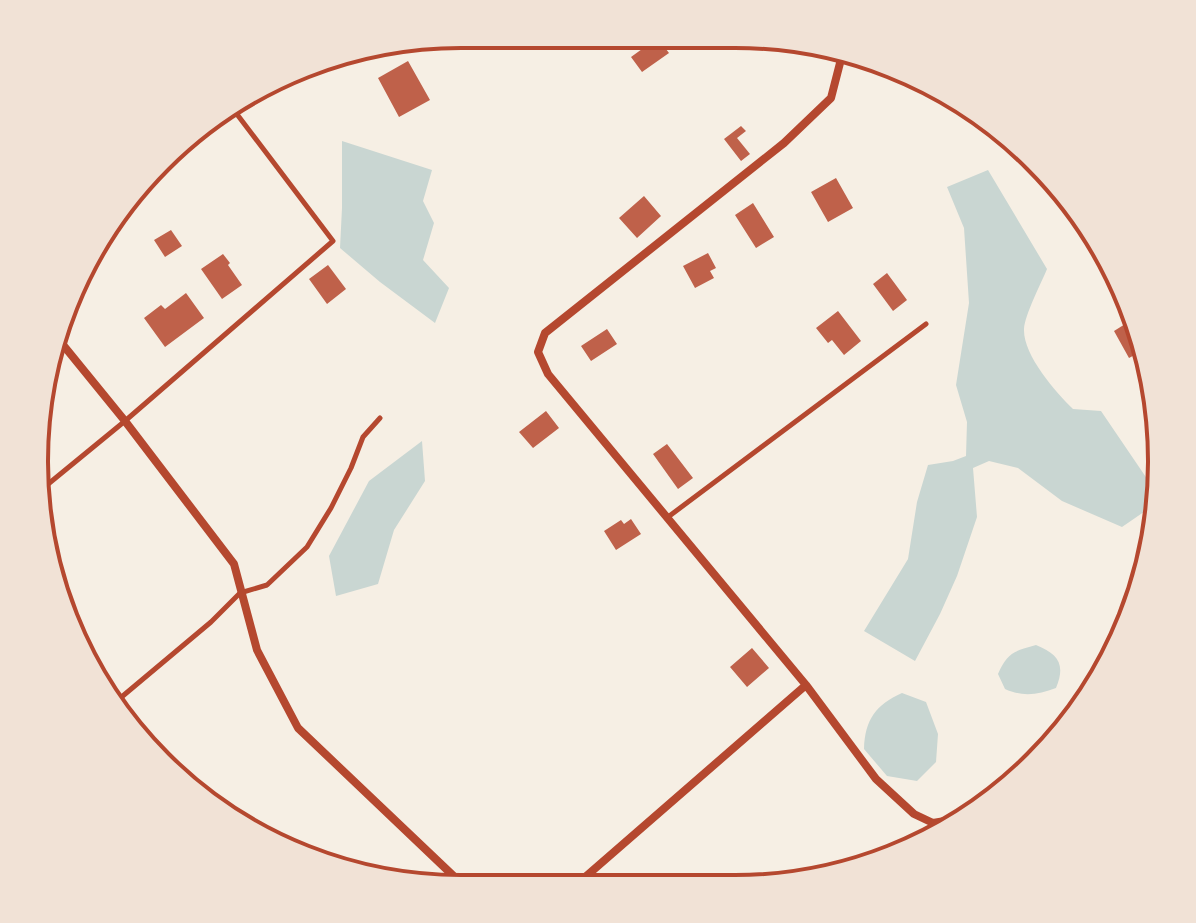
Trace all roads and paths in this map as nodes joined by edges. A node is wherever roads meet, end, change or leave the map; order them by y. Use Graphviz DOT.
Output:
graph roads {
  1 [pos="840,62"];
  2 [pos="237,115"];
  3 [pos="926,324"];
  4 [pos="64,347"];
  5 [pos="380,418"];
  6 [pos="125,421"];
  7 [pos="49,484"];
  8 [pos="668,517"];
  9 [pos="240,593"];
  10 [pos="806,685"];
  11 [pos="122,697"];
  12 [pos="936,822"];
  13 [pos="452,875"];
  14 [pos="588,875"];
  1 -- 8 [label="street"];
  2 -- 6 [label="lane"];
  3 -- 8 [label="lane"];
  4 -- 6 [label="street"];
  5 -- 9 [label="lane"];
  6 -- 7 [label="lane"];
  6 -- 9 [label="street"];
  8 -- 10 [label="street"];
  9 -- 11 [label="lane"];
  9 -- 13 [label="street"];
  10 -- 12 [label="street"];
  10 -- 14 [label="street"];
}
